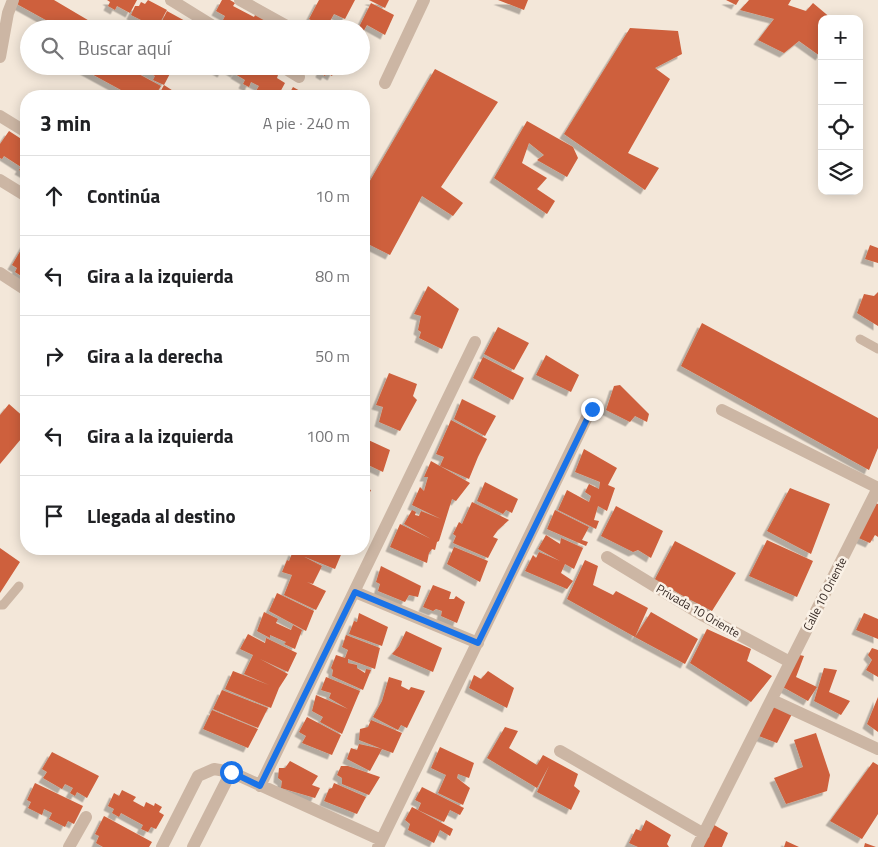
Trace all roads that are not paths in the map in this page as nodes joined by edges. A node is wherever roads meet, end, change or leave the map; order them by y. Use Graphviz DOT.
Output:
graph roads {
  1 [pos="13,0"];
  2 [pos="171,0"];
  3 [pos="240,0"];
  4 [pos="424,0"];
  5 [pos="4,11"];
  6 [pos="203,20"];
  7 [pos="276,20"];
  8 [pos="0,57"];
  9 [pos="294,75"];
  10 [pos="299,78"];
  11 [pos="385,82"];
  12 [pos="0,116"];
  13 [pos="20,128"];
  14 [pos="0,180"];
  15 [pos="20,192"];
  16 [pos="0,273"];
  17 [pos="20,286"];
  18 [pos="860,339"];
  19 [pos="475,342"];
  20 [pos="878,349"];
  21 [pos="592,409"];
  22 [pos="722,410"];
  23 [pos="878,488"];
  24 [pos="608,557"];
  25 [pos="20,586"];
  26 [pos="355,592"];
  27 [pos="0,605"];
  28 [pos="478,643"];
  29 [pos="790,662"];
  30 [pos="772,700"];
  31 [pos="878,749"];
  32 [pos="560,751"];
  33 [pos="231,772"];
  34 [pos="260,786"];
  35 [pos="86,817"];
  36 [pos="704,834"];
  37 [pos="380,843"];
  38 [pos="69,847"];
  39 [pos="162,847"];
  40 [pos="193,847"];
  41 [pos="697,847"];
  1 -- 5 [label="street"];
  2 -- 6 [label="street"];
  3 -- 7 [label="street"];
  4 -- 11 [label="street"];
  5 -- 8 [label="street"];
  9 -- 10 [label="street"];
  12 -- 13 [label="street"];
  14 -- 15 [label="street"];
  16 -- 17 [label="street"];
  18 -- 20 [label="lane"];
  19 -- 26 [label="street"];
  21 -- 28 [label="street"];
  22 -- 23 [label="street"];
  23 -- 29 [label="street, Calle 10 Oriente"];
  24 -- 29 [label="street, Privada 10 Oriente"];
  25 -- 27 [label="lane"];
  26 -- 28 [label="street"];
  26 -- 34 [label="street"];
  28 -- 37 [label="street"];
  29 -- 30 [label="street, Calle 10 Oriente"];
  30 -- 31 [label="street"];
  30 -- 36 [label="street, Calle 10 Oriente"];
  32 -- 36 [label="street"];
  33 -- 34 [label="street"];
  33 -- 39 [label="street"];
  33 -- 40 [label="street"];
  34 -- 37 [label="street"];
  35 -- 38 [label="street"];
  36 -- 41 [label="street, Calle 10 Oriente"];
}
